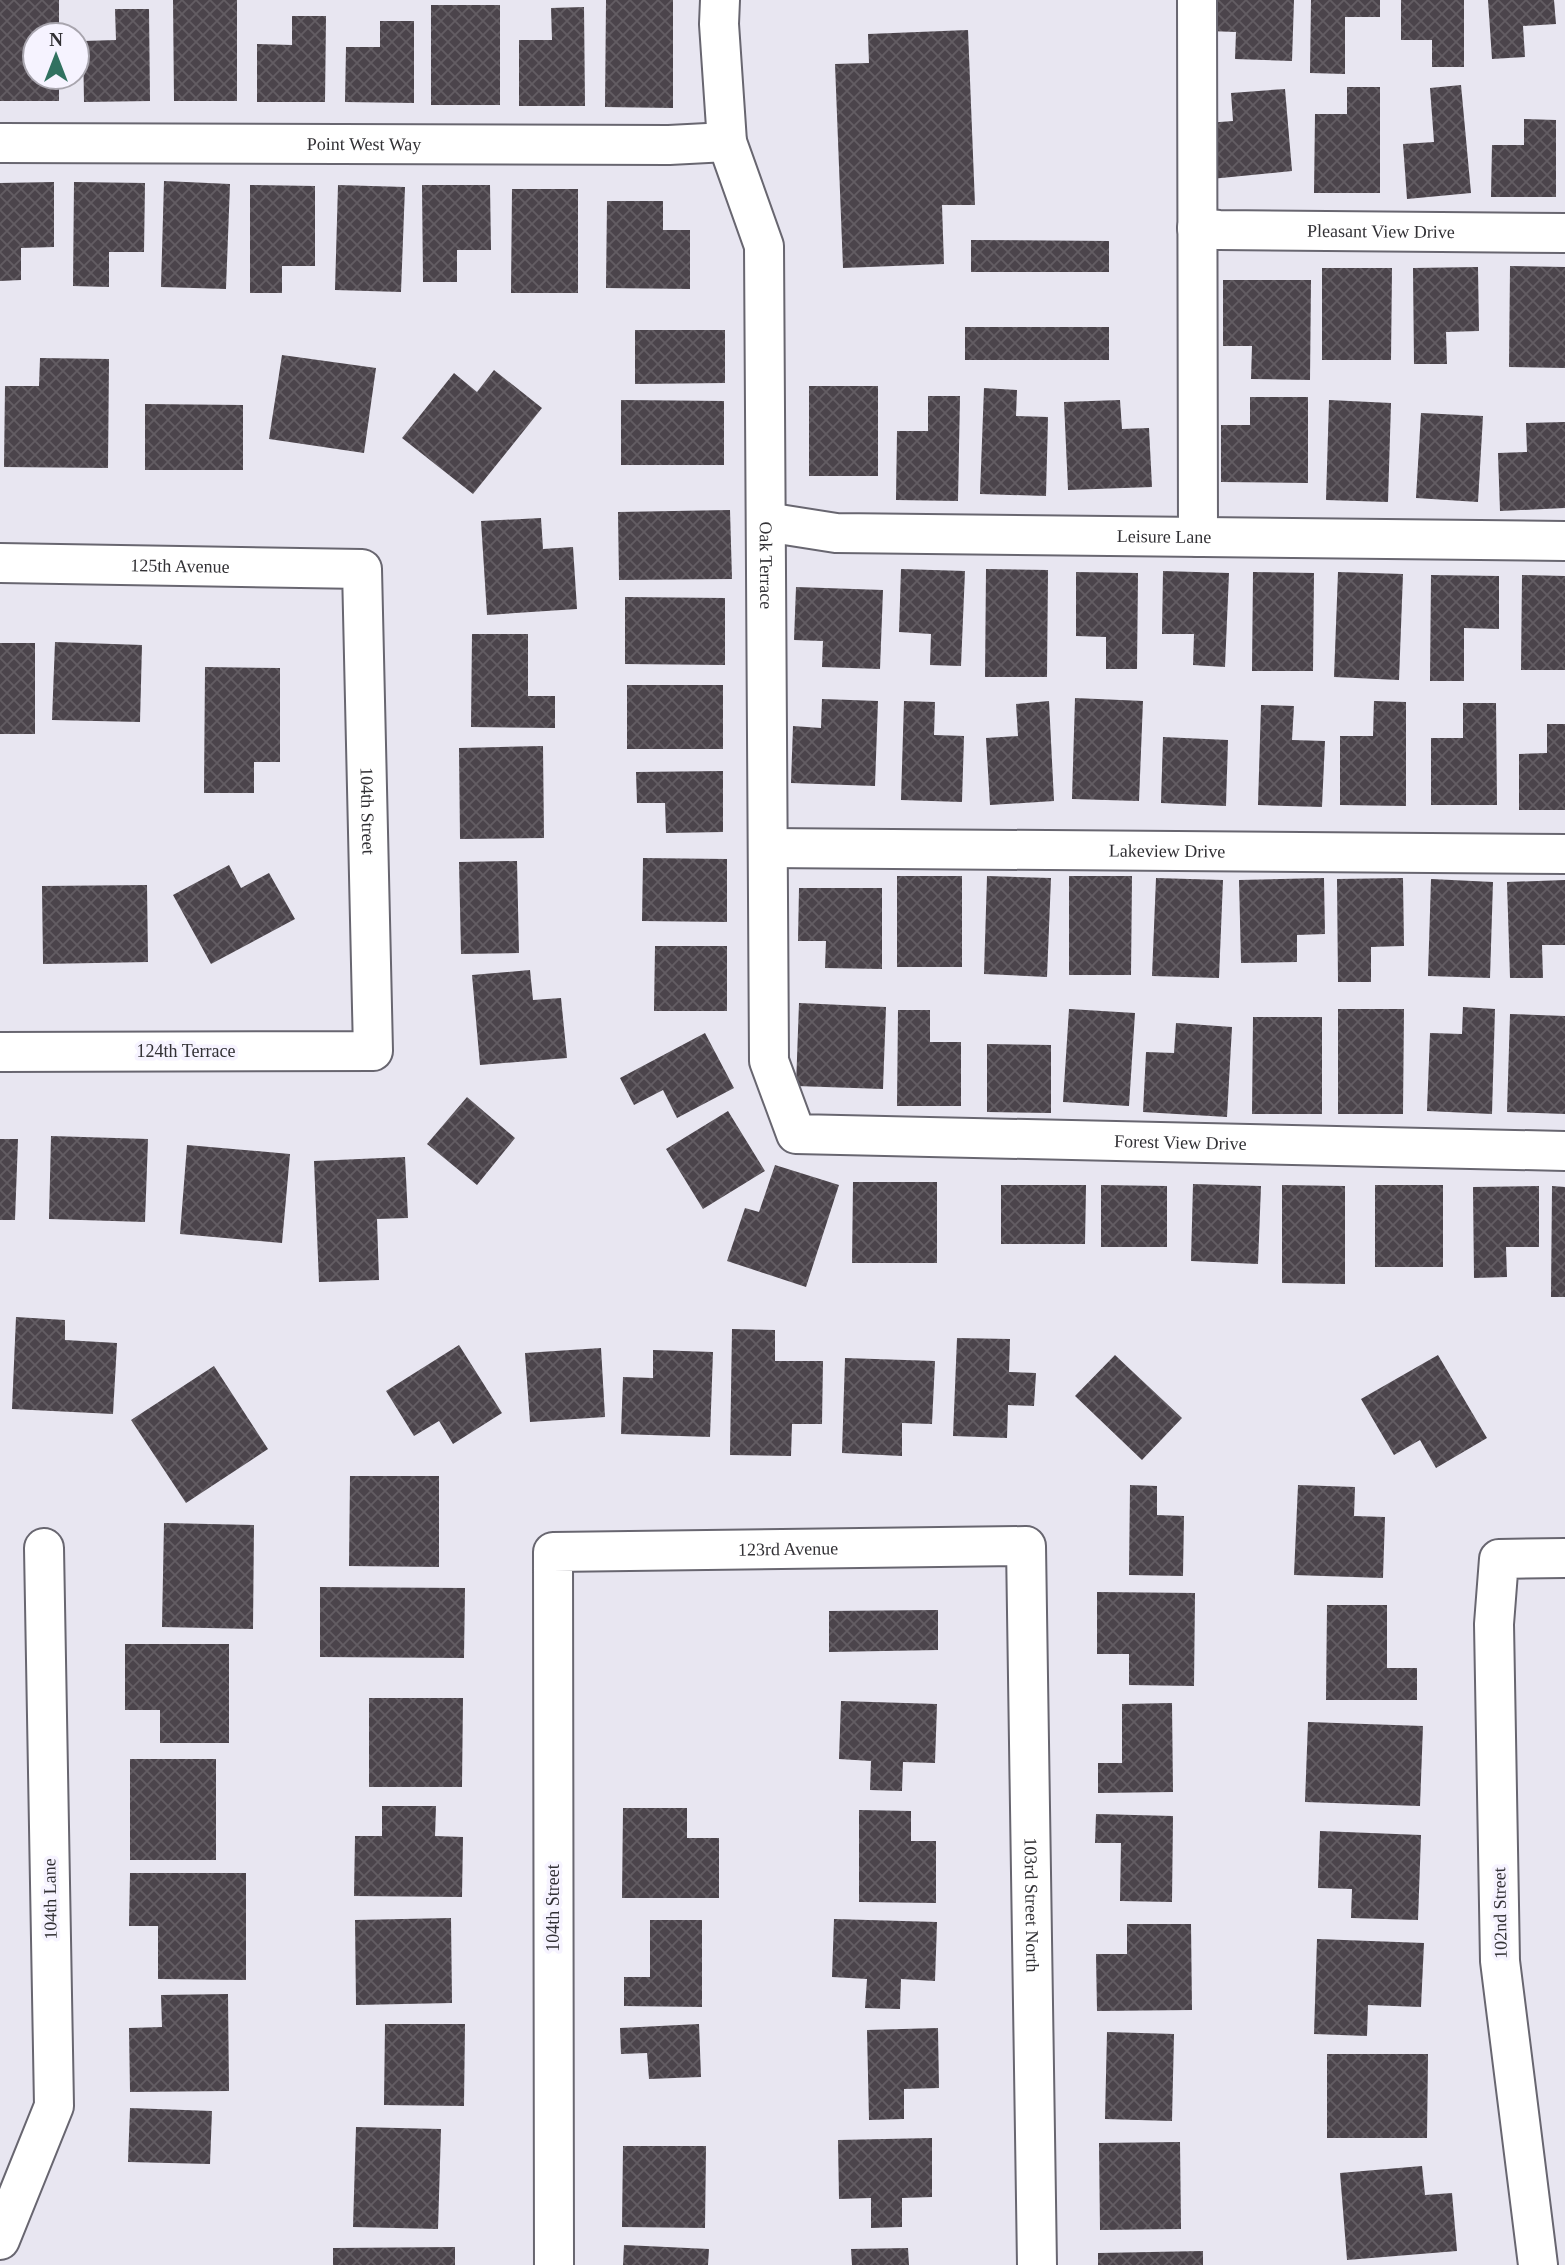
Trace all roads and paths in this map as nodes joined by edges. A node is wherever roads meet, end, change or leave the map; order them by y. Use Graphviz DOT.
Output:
graph roads {
  1 [pos="720,0"];
  2 [pos="1197,0"];
  3 [pos="727,142"];
  4 [pos="0,143"];
  5 [pos="1197,228"];
  6 [pos="1565,233"];
  7 [pos="766,522"];
  8 [pos="1198,537"];
  9 [pos="1565,541"];
  10 [pos="0,563"];
  11 [pos="362,569"];
  12 [pos="768,848"];
  13 [pos="1565,854"];
  14 [pos="373,1051"];
  15 [pos="0,1052"];
  16 [pos="796,1134"];
  17 [pos="1565,1151"];
  18 [pos="1026,1546"];
  19 [pos="44,1548"];
  20 [pos="552,1552"];
  21 [pos="1565,1558"];
  22 [pos="0,2239"];
  23 [pos="554,2265"];
  24 [pos="1037,2265"];
  25 [pos="1538,2265"];
  1 -- 3 [label="street, Oak Terrace"];
  2 -- 5 [label="street"];
  3 -- 4 [label="street, Point West Way"];
  3 -- 7 [label="street, Oak Terrace"];
  5 -- 6 [label="street, Pleasant View Drive"];
  5 -- 8 [label="street"];
  7 -- 8 [label="street, Leisure Lane"];
  7 -- 12 [label="street, Oak Terrace"];
  8 -- 9 [label="street, Leisure Lane"];
  10 -- 11 [label="street, 125th Avenue"];
  11 -- 14 [label="street, 104th Street"];
  12 -- 13 [label="street, Lakeview Drive"];
  12 -- 16 [label="street, Oak Terrace"];
  14 -- 15 [label="street, 124th Terrace"];
  16 -- 17 [label="street, Forest View Drive"];
  18 -- 20 [label="street, 123rd Avenue"];
  18 -- 24 [label="street, 103rd Street North"];
  19 -- 22 [label="street, 104th Lane"];
  20 -- 23 [label="street, 104th Street"];
  21 -- 25 [label="street, 102nd Street"];
}
